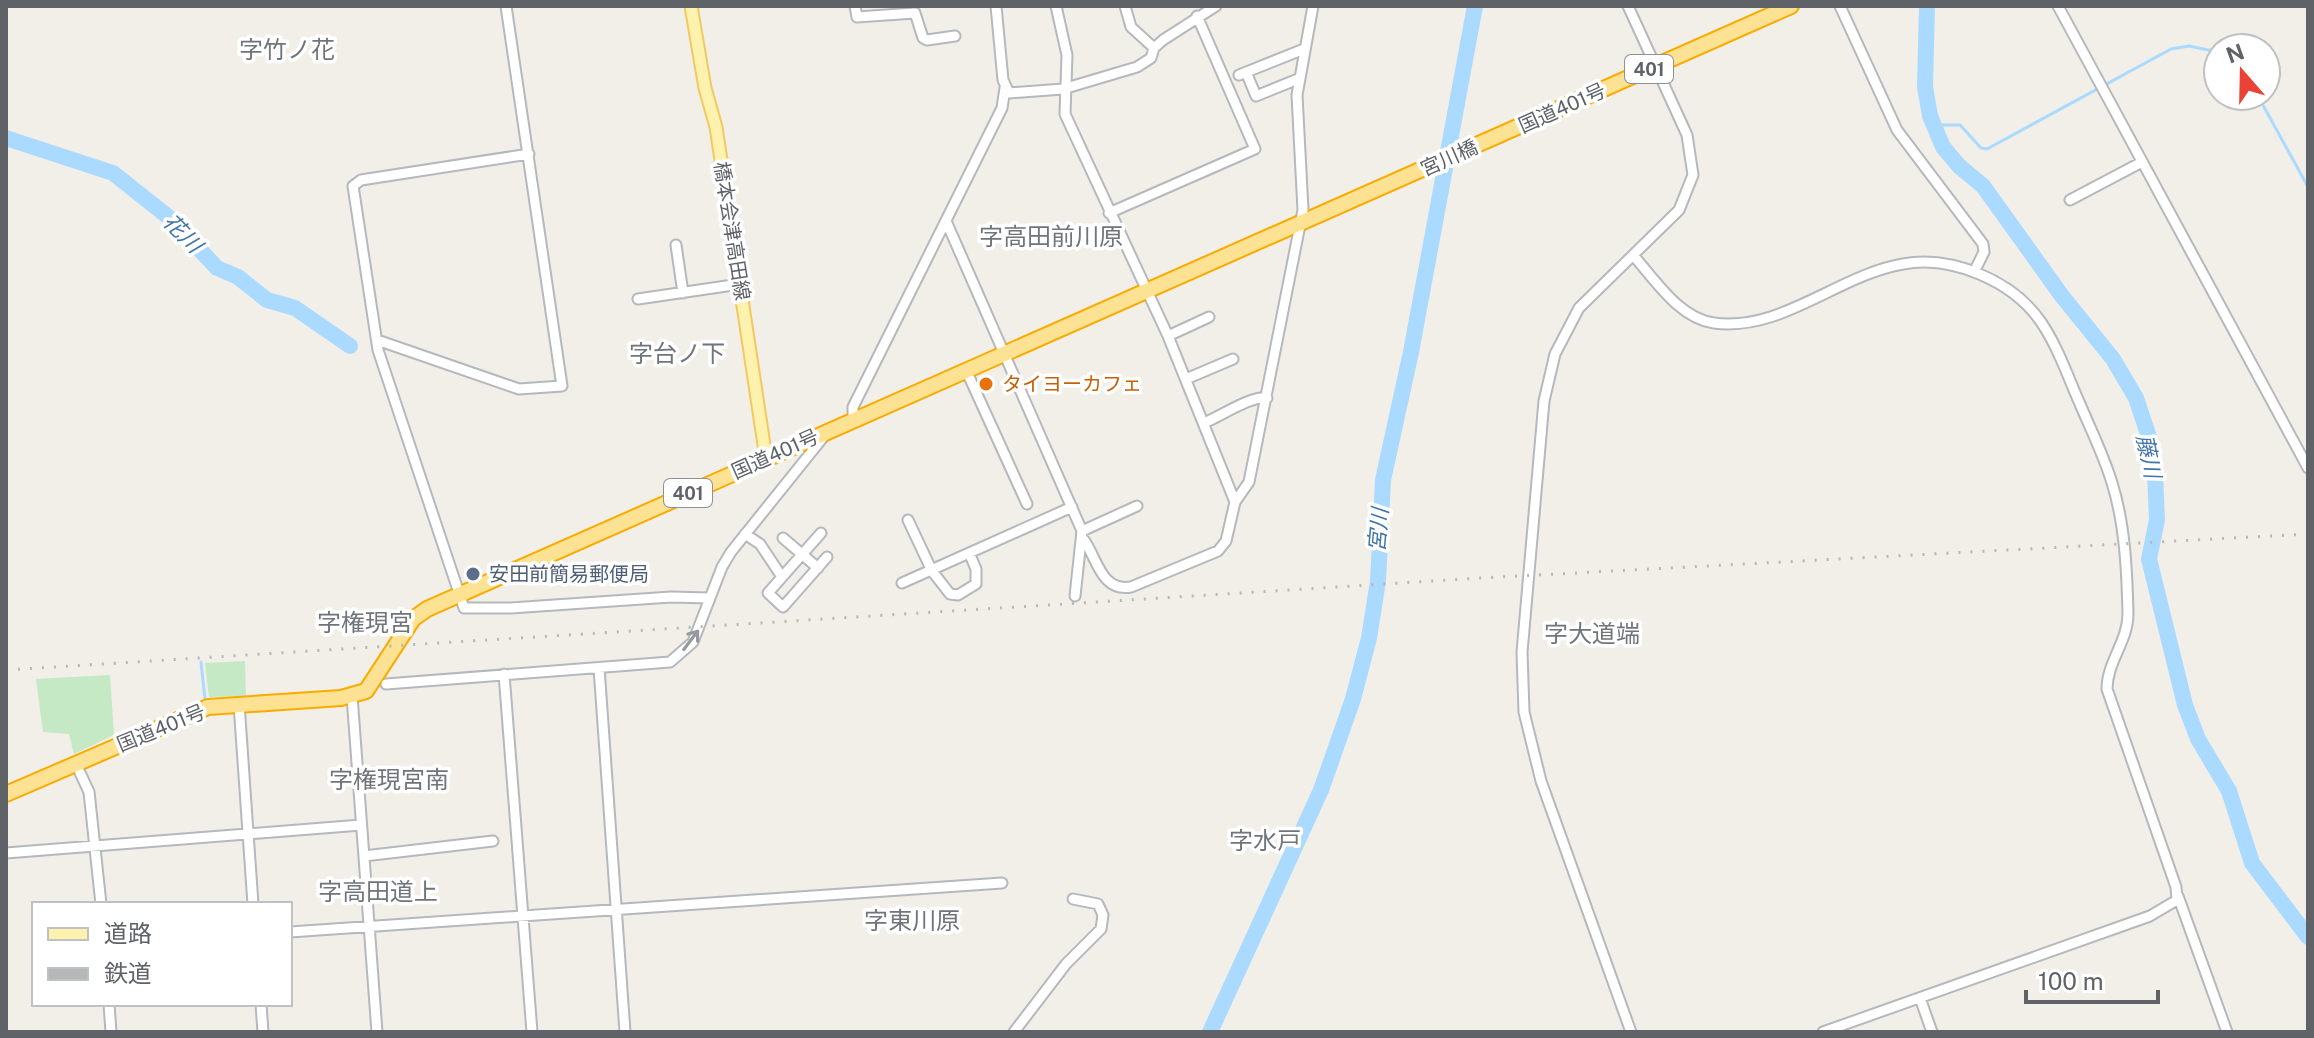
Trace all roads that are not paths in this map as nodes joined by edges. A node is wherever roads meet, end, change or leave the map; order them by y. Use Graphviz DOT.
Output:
graph roads {
  1 [pos="506,6"];
  2 [pos="691,6"];
  3 [pos="855,6"];
  4 [pos="996,6"];
  5 [pos="1056,6"];
  6 [pos="1125,6"];
  7 [pos="1216,6"];
  8 [pos="1313,6"];
  9 [pos="1628,6"];
  10 [pos="1791,6"];
  11 [pos="1840,6"];
  12 [pos="2058,6"];
  13 [pos="1197,16"];
  14 [pos="955,36"];
  15 [pos="1154,48"];
  16 [pos="1304,49"];
  17 [pos="1656,66"];
  18 [pos="1298,79"];
  19 [pos="1005,88"];
  20 [pos="1063,89"];
  21 [pos="1508,132"];
  22 [pos="529,154"];
  23 [pos="2142,162"];
  24 [pos="1391,184"];
  25 [pos="2070,200"];
  26 [pos="1109,213"];
  27 [pos="946,221"];
  28 [pos="1301,222"];
  29 [pos="676,245"];
  30 [pos="1633,255"];
  31 [pos="1974,272"];
  32 [pos="740,284"];
  33 [pos="1146,289"];
  34 [pos="683,293"];
  35 [pos="638,299"];
  36 [pos="1209,317"];
  37 [pos="1168,336"];
  38 [pos="377,340"];
  39 [pos="1005,353"];
  40 [pos="1233,359"];
  41 [pos="966,370"];
  42 [pos="1186,379"];
  43 [pos="1267,398"];
  44 [pos="853,419"];
  45 [pos="1204,423"];
  46 [pos="825,432"];
  47 [pos="766,458"];
  48 [pos="2308,468"];
  49 [pos="1235,502"];
  50 [pos="1027,504"];
  51 [pos="1137,506"];
  52 [pos="1072,507"];
  53 [pos="908,520"];
  54 [pos="821,533"];
  55 [pos="745,534"];
  56 [pos="1083,536"];
  57 [pos="783,538"];
  58 [pos="802,554"];
  59 [pos="970,555"];
  60 [pos="827,557"];
  61 [pos="818,568"];
  62 [pos="932,571"];
  63 [pos="782,577"];
  64 [pos="902,583"];
  65 [pos="460,596"];
  66 [pos="1075,596"];
  67 [pos="709,598"];
  68 [pos="599,668"];
  69 [pos="504,674"];
  70 [pos="386,684"];
  71 [pos="352,696"];
  72 [pos="239,704"];
  73 [pos="76,764"];
  74 [pos="6,794"];
  75 [pos="361,825"];
  76 [pos="246,834"];
  77 [pos="493,841"];
  78 [pos="96,847"];
  79 [pos="6,853"];
  80 [pos="364,856"];
  81 [pos="1002,883"];
  82 [pos="2178,896"];
  83 [pos="1073,899"];
  84 [pos="101,902"];
  85 [pos="253,902"];
  86 [pos="616,908"];
  87 [pos="523,915"];
  88 [pos="370,927"];
  89 [pos="292,932"];
  90 [pos="1920,998"];
  91 [pos="109,1006"];
  92 [pos="261,1006"];
  93 [pos="111,1032"];
  94 [pos="263,1032"];
  95 [pos="377,1032"];
  96 [pos="532,1032"];
  97 [pos="625,1032"];
  98 [pos="1014,1032"];
  99 [pos="1631,1032"];
  100 [pos="1823,1032"];
  101 [pos="1932,1032"];
  102 [pos="2227,1032"];
  1 -- 22 [label="street"];
  2 -- 32 [label="main road, 橋本会津高田線"];
  3 -- 14 [label="street"];
  4 -- 19 [label="street"];
  5 -- 20 [label="street"];
  6 -- 15 [label="street"];
  7 -- 13 [label="street"];
  8 -- 16 [label="street"];
  9 -- 17 [label="street"];
  10 -- 17 [label="highway, 国道401号 / 401"];
  11 -- 31 [label="street"];
  12 -- 23 [label="street"];
  13 -- 15 [label="street"];
  13 -- 26 [label="street"];
  15 -- 20 [label="street"];
  16 -- 18 [label="street"];
  16 -- 18 [label="street"];
  17 -- 21 [label="highway, 国道401号 / 401"];
  17 -- 30 [label="street"];
  18 -- 28 [label="street"];
  19 -- 20 [label="street"];
  19 -- 27 [label="street"];
  20 -- 26 [label="street"];
  21 -- 24 [label="highway, 宮川橋 / 401"];
  22 -- 38 [label="street"];
  22 -- 38 [label="street"];
  23 -- 25 [label="street"];
  23 -- 48 [label="street"];
  24 -- 28 [label="highway, 国道401号 / 401"];
  26 -- 33 [label="street"];
  27 -- 39 [label="street"];
  27 -- 44 [label="street"];
  28 -- 33 [label="highway, 国道401号 / 401"];
  28 -- 43 [label="street"];
  29 -- 34 [label="street"];
  30 -- 31 [label="street"];
  30 -- 99 [label="street"];
  31 -- 82 [label="street"];
  32 -- 34 [label="street"];
  32 -- 47 [label="main road, 橋本会津高田線"];
  33 -- 37 [label="street"];
  33 -- 39 [label="highway, 国道401号 / 401"];
  34 -- 35 [label="street"];
  36 -- 37 [label="street"];
  37 -- 42 [label="street"];
  38 -- 65 [label="street"];
  39 -- 41 [label="highway, 国道401号 / 401"];
  39 -- 52 [label="street"];
  40 -- 42 [label="street"];
  41 -- 44 [label="highway, 国道401号 / 401"];
  41 -- 50 [label="street"];
  42 -- 45 [label="street"];
  43 -- 45 [label="street"];
  43 -- 49 [label="street"];
  44 -- 46 [label="highway, 国道401号 / 401"];
  45 -- 49 [label="street"];
  46 -- 47 [label="highway, 国道401号 / 401"];
  46 -- 55 [label="street"];
  47 -- 65 [label="highway, 国道401号 / 401"];
  49 -- 56 [label="street"];
  51 -- 56 [label="street"];
  52 -- 56 [label="street"];
  52 -- 59 [label="street"];
  53 -- 62 [label="street"];
  54 -- 58 [label="street"];
  55 -- 63 [label="street"];
  55 -- 67 [label="street"];
  56 -- 66 [label="street"];
  57 -- 58 [label="street"];
  58 -- 61 [label="street"];
  58 -- 63 [label="street"];
  59 -- 62 [label="street"];
  59 -- 62 [label="street"];
  60 -- 61 [label="street"];
  61 -- 63 [label="street"];
  62 -- 64 [label="street"];
  65 -- 67 [label="street"];
  65 -- 71 [label="highway, 国道401号 / 401"];
  68 -- 67 [label="street, one-way"];
  68 -- 69 [label="street"];
  68 -- 86 [label="street"];
  69 -- 70 [label="street"];
  69 -- 87 [label="street"];
  71 -- 72 [label="highway, 国道401号"];
  71 -- 75 [label="street"];
  72 -- 73 [label="highway, 国道401号"];
  72 -- 76 [label="street"];
  73 -- 74 [label="highway, 国道401号"];
  73 -- 78 [label="street"];
  75 -- 76 [label="street"];
  75 -- 80 [label="street"];
  76 -- 78 [label="street"];
  76 -- 85 [label="street"];
  77 -- 80 [label="street"];
  78 -- 79 [label="street"];
  78 -- 84 [label="street"];
  80 -- 88 [label="street"];
  81 -- 86 [label="street"];
  82 -- 90 [label="street"];
  82 -- 102 [label="street"];
  83 -- 98 [label="street"];
  86 -- 87 [label="street"];
  86 -- 97 [label="street"];
  87 -- 88 [label="street"];
  87 -- 96 [label="street"];
  88 -- 89 [label="street"];
  88 -- 95 [label="street"];
  90 -- 100 [label="street"];
  90 -- 101 [label="street"];
  91 -- 93 [label="street"];
  92 -- 94 [label="street"];
}
